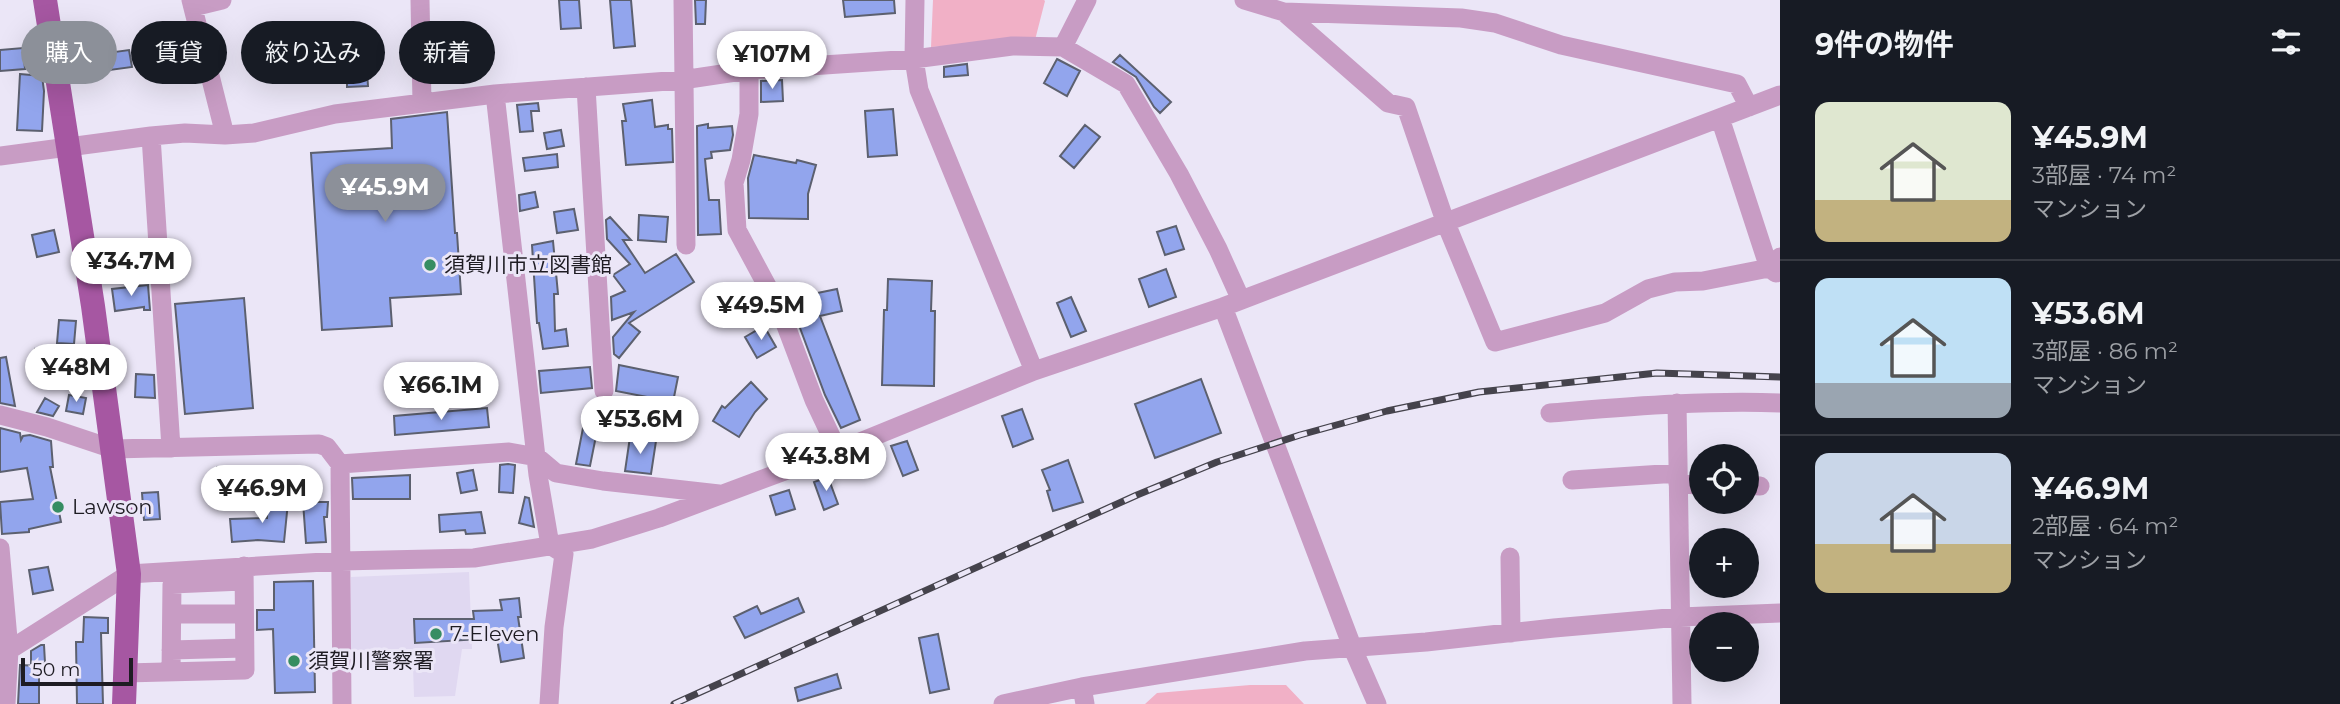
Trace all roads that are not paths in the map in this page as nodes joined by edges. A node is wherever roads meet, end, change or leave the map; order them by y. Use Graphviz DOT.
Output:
graph roads {
  1 [pos="45,0"];
  2 [pos="222,0"];
  3 [pos="420,0"];
  4 [pos="683,0"];
  5 [pos="915,0"];
  6 [pos="1087,0"];
  7 [pos="1244,0"];
  8 [pos="192,4"];
  9 [pos="1284,12"];
  10 [pos="1063,47"];
  11 [pos="914,59"];
  12 [pos="749,70"];
  13 [pos="682,80"];
  14 [pos="586,87"];
  15 [pos="495,94"];
  16 [pos="1780,95"];
  17 [pos="422,103"];
  18 [pos="1749,107"];
  19 [pos="1720,118"];
  20 [pos="225,135"];
  21 [pos="151,136"];
  22 [pos="69,148"];
  23 [pos="0,156"];
  24 [pos="1445,221"];
  25 [pos="686,245"];
  26 [pos="1776,267"];
  27 [pos="1232,304"];
  28 [pos="1034,371"];
  29 [pos="604,391"];
  30 [pos="1780,403"];
  31 [pos="1677,404"];
  32 [pos="1549,413"];
  33 [pos="0,415"];
  34 [pos="171,448"];
  35 [pos="113,449"];
  36 [pos="838,450"];
  37 [pos="537,457"];
  38 [pos="340,464"];
  39 [pos="1678,479"];
  40 [pos="1572,480"];
  41 [pos="1689,482"];
  42 [pos="723,495"];
  43 [pos="550,545"];
  44 [pos="0,548"];
  45 [pos="1510,557"];
  46 [pos="341,561"];
  47 [pos="1,569"];
  48 [pos="129,574"];
  49 [pos="244,574"];
  50 [pos="1780,612"];
  51 [pos="172,614"];
  52 [pos="244,614"];
  53 [pos="1680,617"];
  54 [pos="1511,633"];
  55 [pos="244,648"];
  56 [pos="1353,649"];
  57 [pos="171,650"];
  58 [pos="4,653"];
  59 [pos="171,672"];
  60 [pos="125,673"];
  61 [pos="1084,695"];
  62 [pos="6,704"];
  63 [pos="124,704"];
  64 [pos="342,704"];
  65 [pos="549,704"];
  66 [pos="1003,704"];
  67 [pos="1377,704"];
  68 [pos="1682,704"];
  1 -- 22 [label="main road"];
  2 -- 8 [label="street"];
  3 -- 17 [label="street"];
  4 -- 13 [label="street"];
  5 -- 11 [label="street"];
  6 -- 10 [label="street"];
  7 -- 9 [label="street"];
  8 -- 20 [label="street"];
  9 -- 18 [label="street"];
  9 -- 24 [label="street"];
  10 -- 11 [label="street"];
  10 -- 27 [label="street"];
  11 -- 12 [label="street"];
  11 -- 28 [label="street"];
  12 -- 13 [label="street"];
  12 -- 36 [label="street"];
  13 -- 14 [label="street"];
  13 -- 25 [label="street"];
  14 -- 15 [label="street"];
  14 -- 29 [label="street"];
  15 -- 17 [label="street"];
  15 -- 37 [label="street"];
  16 -- 18 [label="street"];
  17 -- 20 [label="street"];
  18 -- 19 [label="street"];
  19 -- 24 [label="street"];
  19 -- 26 [label="street"];
  20 -- 21 [label="street"];
  21 -- 22 [label="street"];
  21 -- 34 [label="street"];
  22 -- 23 [label="street"];
  22 -- 35 [label="main road"];
  24 -- 26 [label="street"];
  24 -- 27 [label="street"];
  27 -- 28 [label="street"];
  27 -- 56 [label="street"];
  28 -- 36 [label="street"];
  30 -- 31 [label="street"];
  31 -- 32 [label="street"];
  31 -- 39 [label="street"];
  33 -- 35 [label="street"];
  34 -- 35 [label="street"];
  34 -- 38 [label="street"];
  35 -- 48 [label="main road"];
  36 -- 42 [label="street"];
  37 -- 38 [label="street"];
  37 -- 42 [label="street"];
  37 -- 43 [label="street"];
  38 -- 46 [label="street"];
  39 -- 40 [label="street"];
  39 -- 41 [label="street"];
  39 -- 53 [label="street"];
  42 -- 43 [label="street"];
  43 -- 46 [label="street"];
  43 -- 65 [label="street"];
  44 -- 47 [label="street"];
  45 -- 54 [label="street"];
  46 -- 49 [label="street"];
  46 -- 64 [label="street"];
  47 -- 58 [label="street"];
  48 -- 49 [label="street"];
  48 -- 58 [label="street"];
  48 -- 60 [label="main road"];
  49 -- 51 [label="street"];
  49 -- 52 [label="street"];
  50 -- 53 [label="street"];
  51 -- 52 [label="street"];
  51 -- 57 [label="street"];
  52 -- 55 [label="street"];
  53 -- 54 [label="street"];
  53 -- 68 [label="street"];
  54 -- 56 [label="street"];
  55 -- 57 [label="street"];
  55 -- 59 [label="street"];
  56 -- 61 [label="street"];
  56 -- 67 [label="street"];
  57 -- 59 [label="street"];
  58 -- 62 [label="street"];
  59 -- 60 [label="street"];
  60 -- 63 [label="main road"];
  61 -- 66 [label="street"];
}
